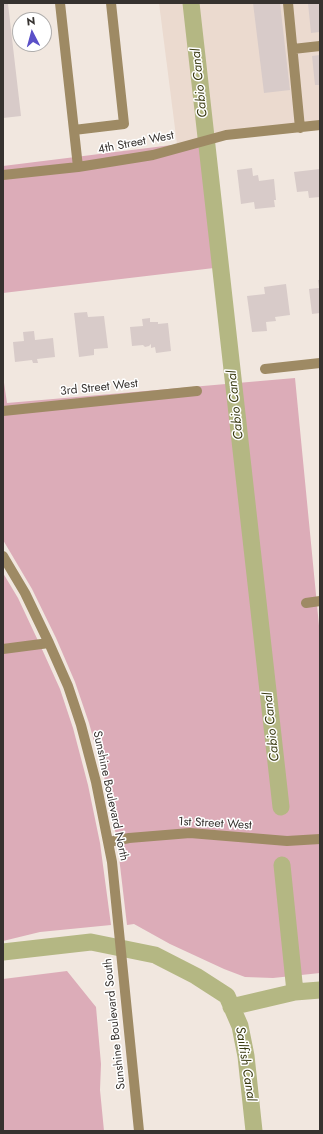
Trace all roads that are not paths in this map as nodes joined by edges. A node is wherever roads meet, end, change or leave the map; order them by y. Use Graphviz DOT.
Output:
graph roads {
  1 [pos="60,3"];
  2 [pos="111,3"];
  3 [pos="288,3"];
  4 [pos="320,46"];
  5 [pos="293,49"];
  6 [pos="320,125"];
  7 [pos="300,128"];
  8 [pos="74,130"];
  9 [pos="78,166"];
  10 [pos="3,175"];
  11 [pos="320,363"];
  12 [pos="265,369"];
  13 [pos="198,391"];
  14 [pos="3,411"];
  15 [pos="3,556"];
  16 [pos="320,601"];
  17 [pos="306,602"];
  18 [pos="49,643"];
  19 [pos="3,649"];
  20 [pos="320,838"];
  21 [pos="109,842"];
  22 [pos="118,915"];
  23 [pos="139,1131"];
  1 -- 8 [label="street"];
  2 -- 8 [label="street"];
  3 -- 5 [label="street"];
  4 -- 5 [label="street"];
  5 -- 7 [label="street"];
  6 -- 7 [label="street, 4th Street West"];
  7 -- 9 [label="street, 4th Street West"];
  8 -- 9 [label="street"];
  9 -- 10 [label="street, 4th Street West"];
  11 -- 12 [label="street"];
  13 -- 14 [label="street, 3rd Street West"];
  15 -- 18 [label="street, Sunshine Boulevard North"];
  16 -- 17 [label="street"];
  18 -- 19 [label="street"];
  18 -- 21 [label="street, Sunshine Boulevard North"];
  20 -- 21 [label="street, 1st Street West"];
  21 -- 22 [label="street, Sunshine Boulevard North"];
  22 -- 23 [label="street, Sunshine Boulevard South"];
}
